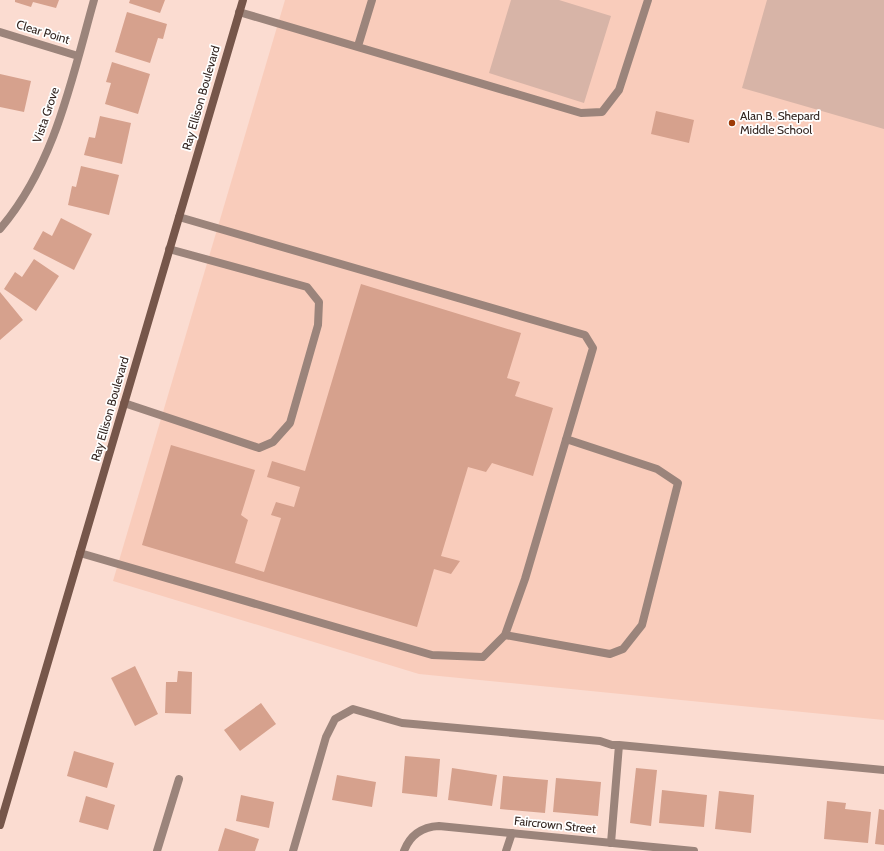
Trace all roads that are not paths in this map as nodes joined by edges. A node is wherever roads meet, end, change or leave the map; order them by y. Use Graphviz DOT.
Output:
graph roads {
  1 [pos="94,0"];
  2 [pos="243,0"];
  3 [pos="372,0"];
  4 [pos="648,0"];
  5 [pos="239,12"];
  6 [pos="0,32"];
  7 [pos="358,46"];
  8 [pos="78,56"];
  9 [pos="179,217"];
  10 [pos="0,229"];
  11 [pos="169,249"];
  12 [pos="124,403"];
  13 [pos="566,439"];
  14 [pos="80,553"];
  15 [pos="505,635"];
  16 [pos="619,745"];
  17 [pos="884,770"];
  18 [pos="178,779"];
  19 [pos="0,824"];
  20 [pos="512,833"];
  21 [pos="611,843"];
  22 [pos="620,848"];
  23 [pos="157,851"];
  24 [pos="293,851"];
  25 [pos="404,851"];
  26 [pos="506,851"];
  27 [pos="694,851"];
  1 -- 8 [label="street, Vista Grove"];
  2 -- 5 [label="main road, Ray Ellison Boulevard"];
  3 -- 7 [label="street"];
  4 -- 7 [label="street"];
  5 -- 7 [label="street"];
  5 -- 9 [label="main road, Ray Ellison Boulevard"];
  6 -- 8 [label="street, Clear Point"];
  8 -- 10 [label="street, Vista Grove"];
  9 -- 11 [label="main road, Ray Ellison Boulevard"];
  9 -- 13 [label="street"];
  11 -- 12 [label="main road, Ray Ellison Boulevard"];
  11 -- 12 [label="street"];
  12 -- 14 [label="main road, Ray Ellison Boulevard"];
  13 -- 15 [label="street"];
  13 -- 15 [label="street"];
  14 -- 15 [label="street"];
  14 -- 19 [label="main road, Ray Ellison Boulevard"];
  16 -- 17 [label="street"];
  16 -- 21 [label="street"];
  16 -- 24 [label="street"];
  18 -- 23 [label="street"];
  20 -- 21 [label="street, Faircrown Street"];
  20 -- 25 [label="street, Faircrown Street"];
  20 -- 26 [label="street"];
  21 -- 22 [label="street, Faircrown Street"];
  22 -- 27 [label="street, Faircrown Street"];
}
